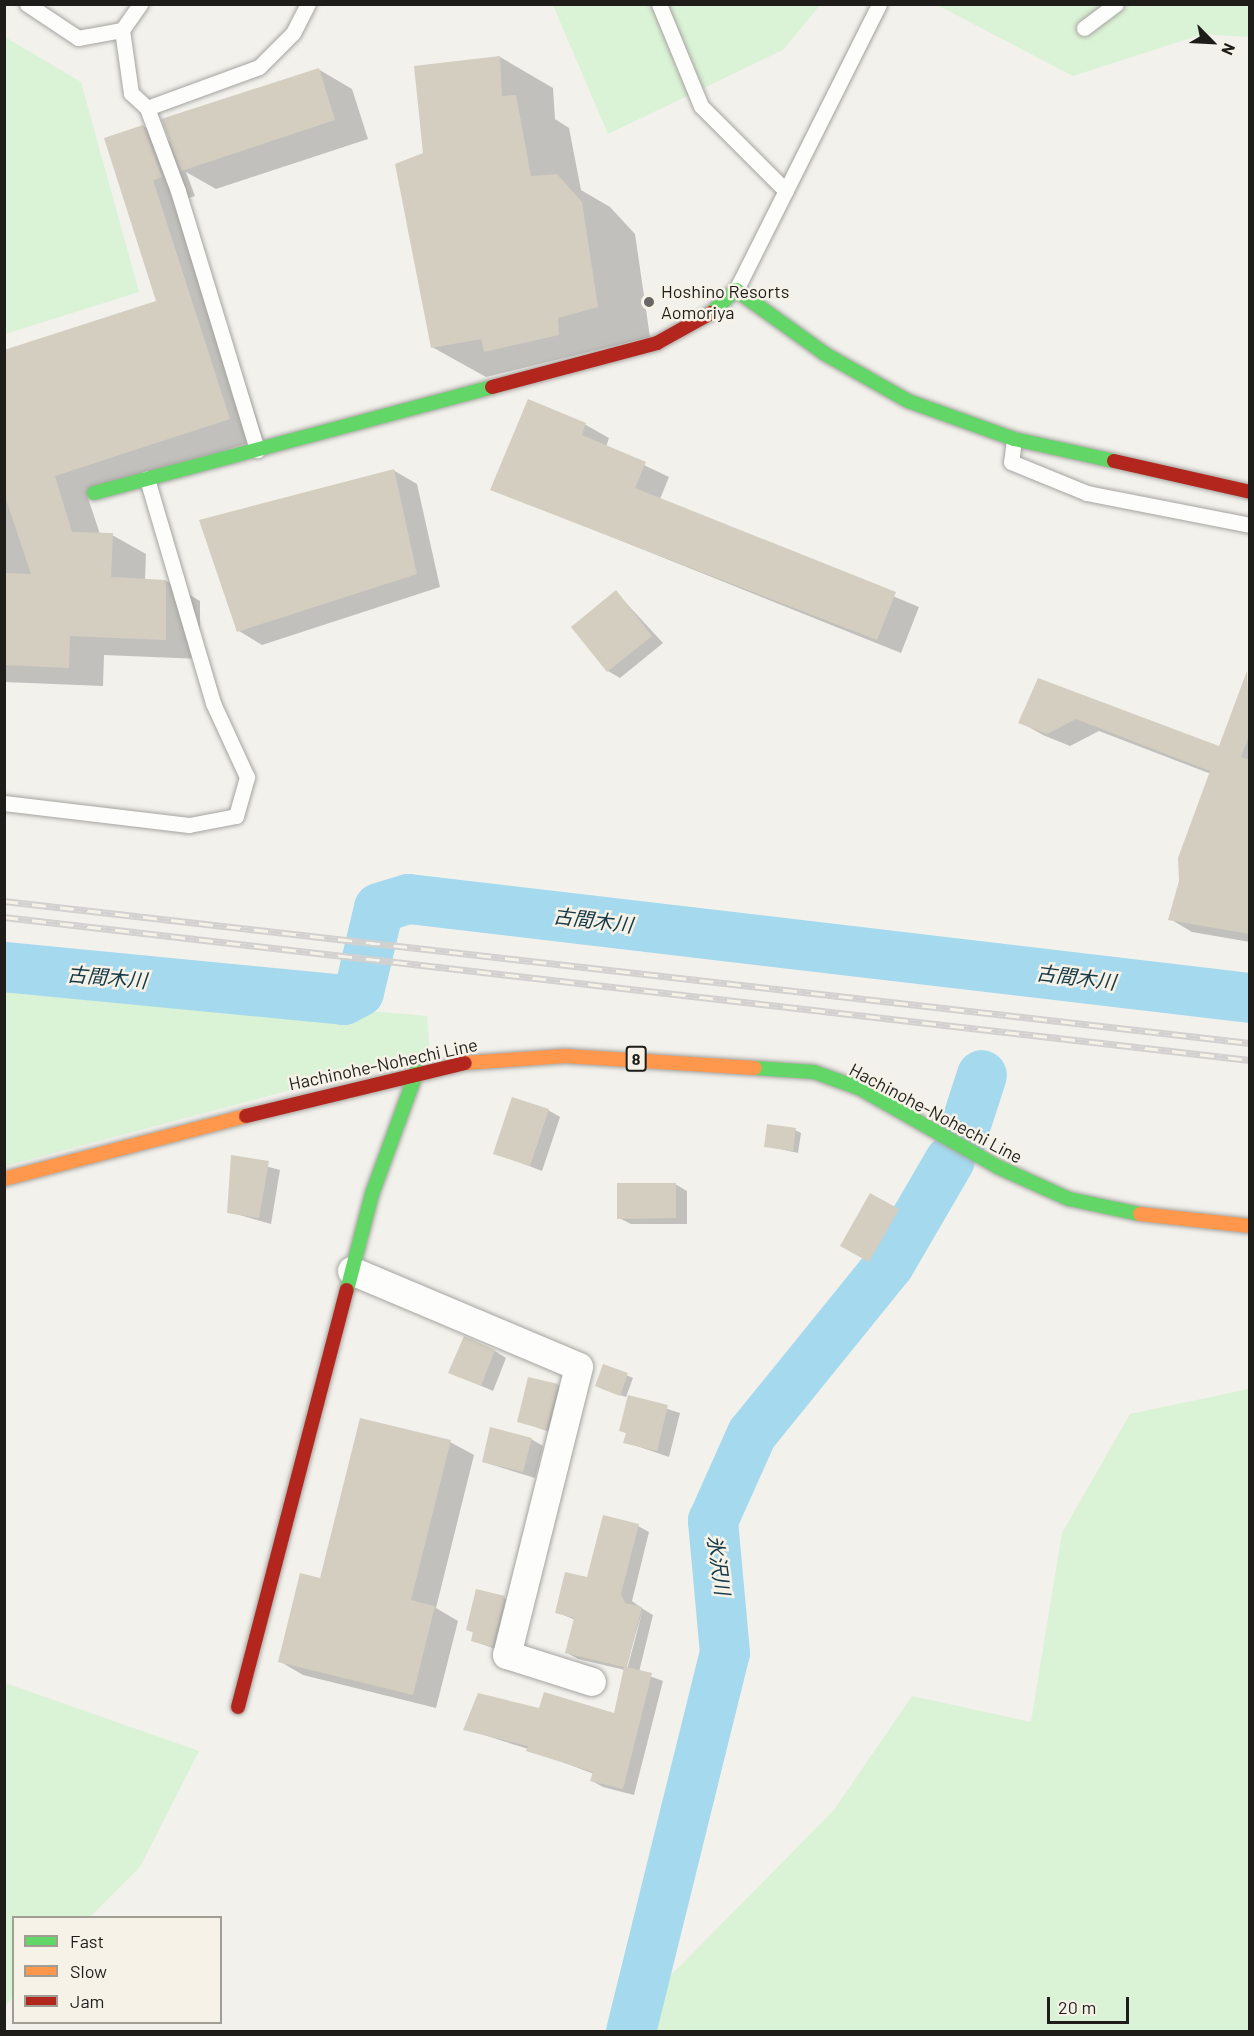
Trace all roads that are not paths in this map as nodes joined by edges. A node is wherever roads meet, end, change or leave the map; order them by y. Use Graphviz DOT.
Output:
graph roads {
  1 [pos="27,4"];
  2 [pos="140,4"];
  3 [pos="308,4"];
  4 [pos="659,4"];
  5 [pos="1116,4"];
  6 [pos="879,5"];
  7 [pos="1084,28"];
  8 [pos="122,30"];
  9 [pos="147,108"];
  10 [pos="786,191"];
  11 [pos="736,290"];
  12 [pos="1014,439"];
  13 [pos="257,450"];
  14 [pos="147,479"];
  15 [pos="1250,492"];
  16 [pos="94,493"];
  17 [pos="1250,525"];
  18 [pos="4,803"];
  19 [pos="417,1071"];
  20 [pos="4,1179"];
  21 [pos="1250,1226"];
  22 [pos="352,1271"];
  23 [pos="592,1682"];
  24 [pos="238,1707"];
  1 -- 8 [label="lane"];
  2 -- 8 [label="lane"];
  3 -- 9 [label="lane"];
  4 -- 10 [label="lane"];
  5 -- 7 [label="lane"];
  6 -- 10 [label="lane"];
  8 -- 9 [label="lane"];
  9 -- 13 [label="lane"];
  10 -- 11 [label="lane"];
  11 -- 12 [label="street"];
  11 -- 13 [label="street"];
  12 -- 15 [label="street"];
  12 -- 17 [label="lane"];
  13 -- 14 [label="street"];
  14 -- 16 [label="street"];
  14 -- 18 [label="lane"];
  19 -- 20 [label="street, Hachinohe-Nohechi Line / 8"];
  19 -- 21 [label="street, Hachinohe-Nohechi Line / 8"];
  19 -- 22 [label="street"];
  22 -- 23 [label="street"];
  22 -- 24 [label="street"];
}
